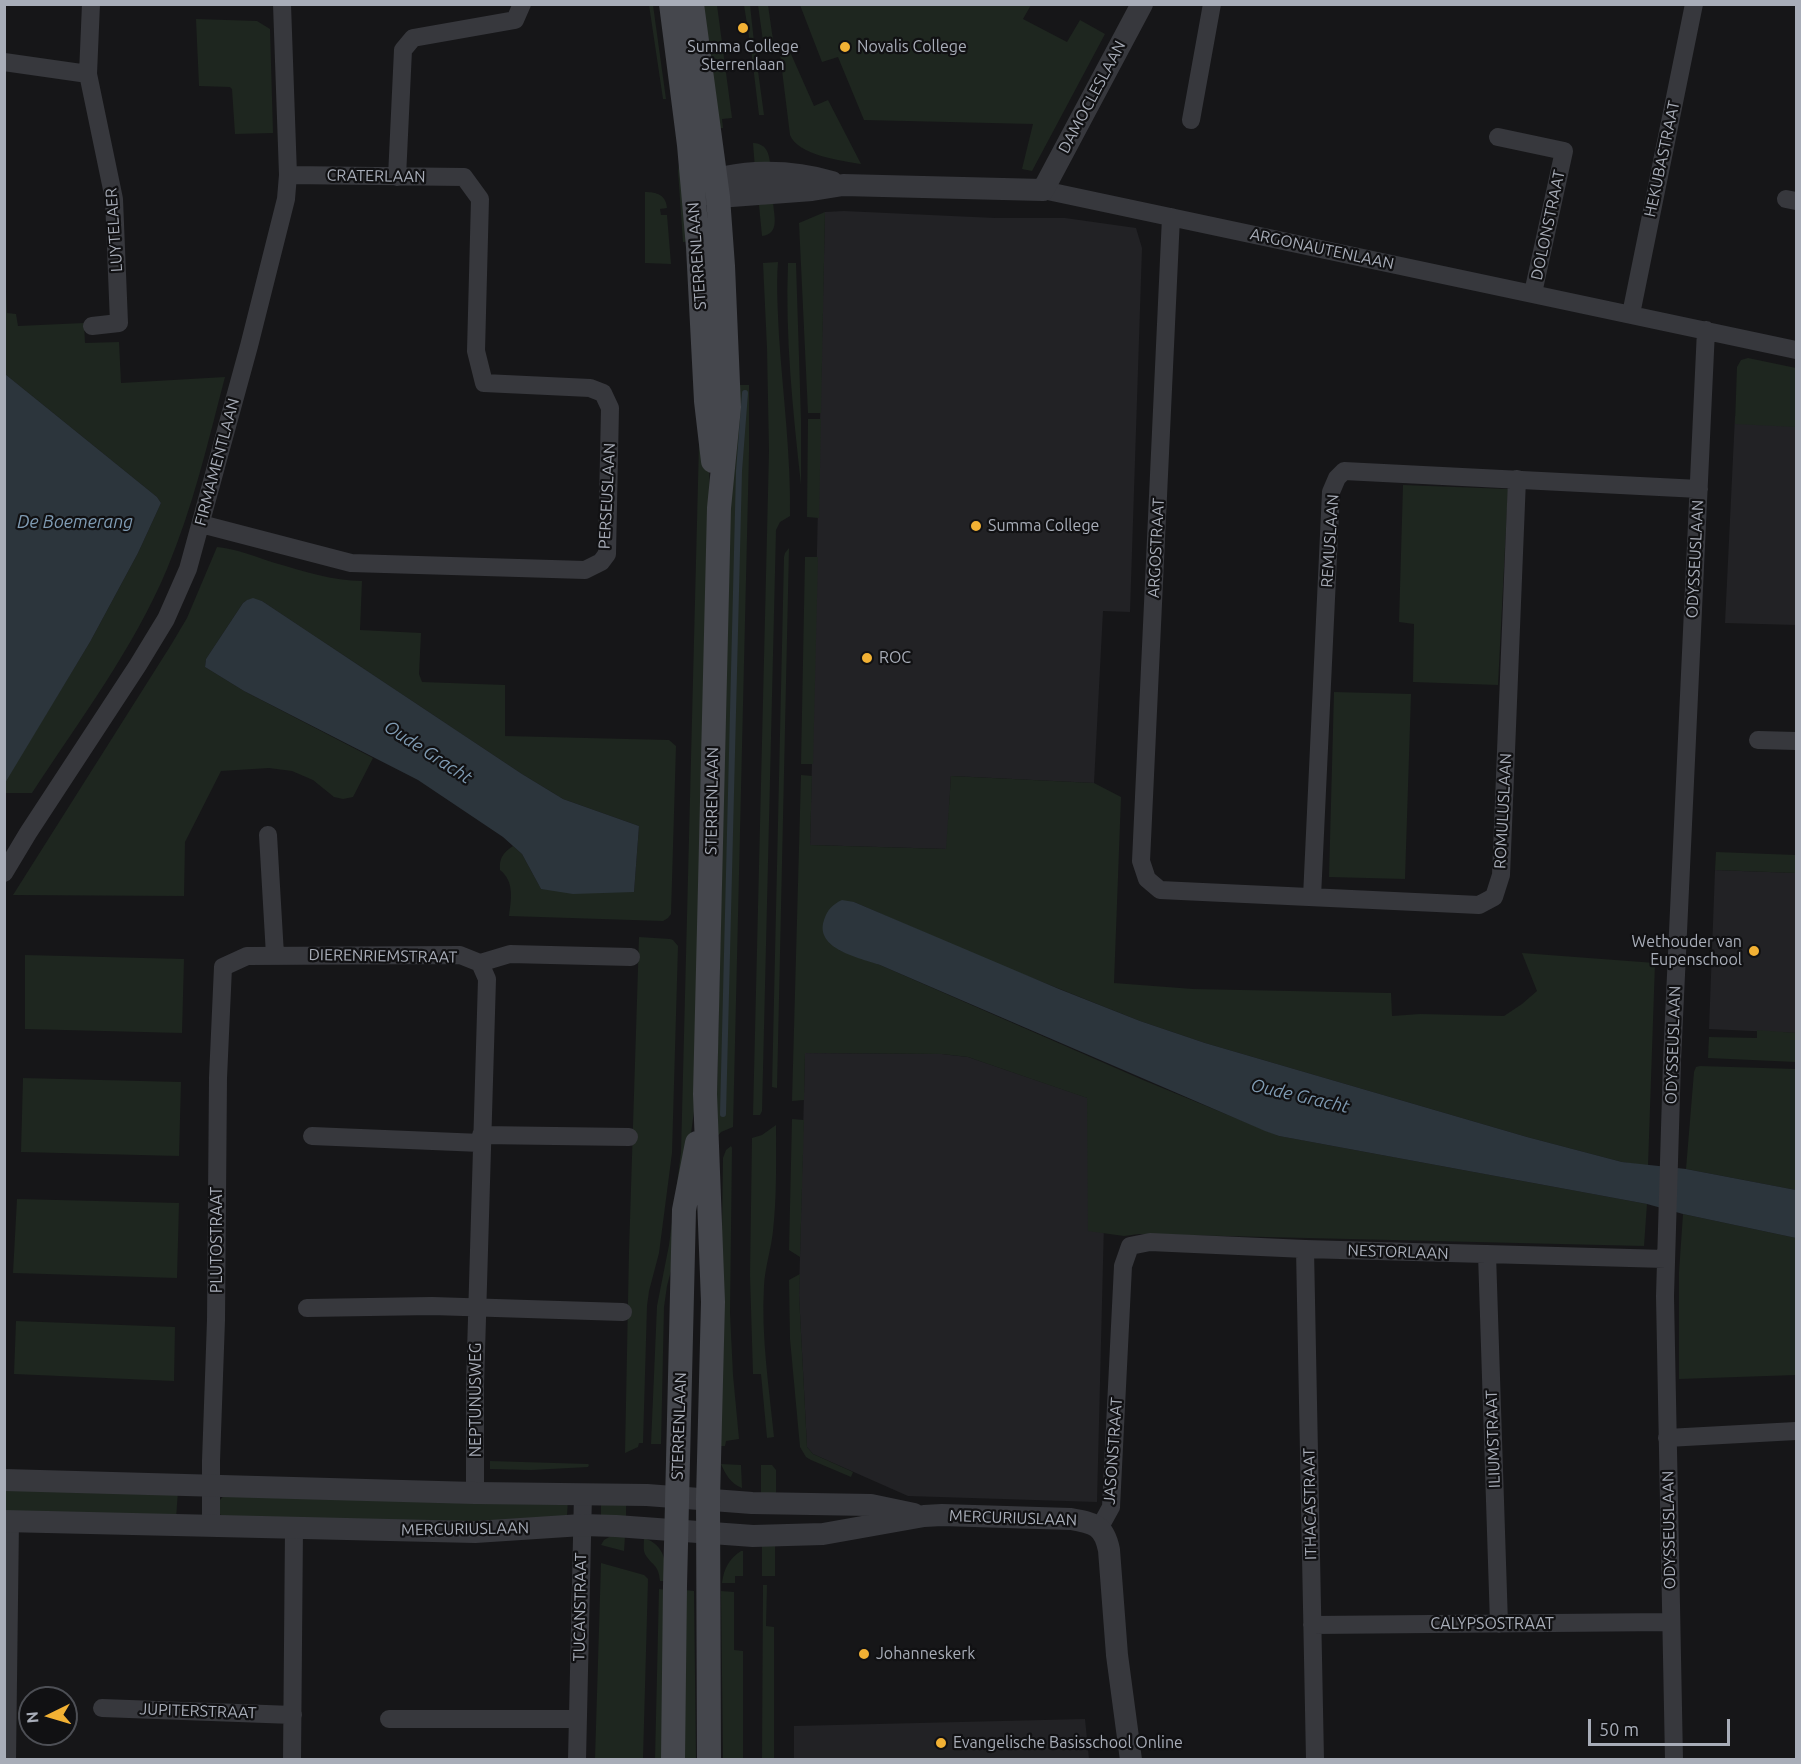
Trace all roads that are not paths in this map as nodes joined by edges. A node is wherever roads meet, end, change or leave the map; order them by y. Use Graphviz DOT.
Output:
graph roads {
  1 [pos="91,4"];
  2 [pos="282,4"];
  3 [pos="522,4"];
  4 [pos="671,4"];
  5 [pos="692,4"];
  6 [pos="1142,4"];
  7 [pos="1212,4"];
  8 [pos="1695,4"];
  9 [pos="4,62"];
  10 [pos="88,74"];
  11 [pos="1191,120"];
  12 [pos="1498,137"];
  13 [pos="288,175"];
  14 [pos="397,177"];
  15 [pos="464,177"];
  16 [pos="717,187"];
  17 [pos="693,189"];
  18 [pos="1043,190"];
  19 [pos="1171,217"];
  20 [pos="1533,293"];
  21 [pos="1631,314"];
  22 [pos="92,326"];
  23 [pos="1706,330"];
  24 [pos="1797,350"];
  25 [pos="1517,479"];
  26 [pos="1699,489"];
  27 [pos="719,508"];
  28 [pos="201,524"];
  29 [pos="1758,740"];
  30 [pos="1797,741"];
  31 [pos="268,835"];
  32 [pos="4,873"];
  33 [pos="1147,879"];
  34 [pos="1312,897"];
  35 [pos="275,955"];
  36 [pos="631,957"];
  37 [pos="234,961"];
  38 [pos="480,963"];
  39 [pos="705,1094"];
  40 [pos="312,1136"];
  41 [pos="629,1137"];
  42 [pos="481,1139"];
  43 [pos="1130,1246"];
  44 [pos="1305,1249"];
  45 [pos="1487,1254"];
  46 [pos="1666,1259"];
  47 [pos="307,1308"];
  48 [pos="478,1308"];
  49 [pos="623,1312"];
  50 [pos="1797,1431"];
  51 [pos="1667,1438"];
  52 [pos="4,1480"];
  53 [pos="211,1485"];
  54 [pos="475,1493"];
  55 [pos="583,1494"];
  56 [pos="677,1497"];
  57 [pos="708,1499"];
  58 [pos="924,1516"];
  59 [pos="7,1521"];
  60 [pos="582,1525"];
  61 [pos="211,1526"];
  62 [pos="1100,1527"];
  63 [pos="294,1528"];
  64 [pos="676,1531"];
  65 [pos="708,1533"];
  66 [pos="1671,1622"];
  67 [pos="1499,1624"];
  68 [pos="1312,1625"];
  69 [pos="6,1708"];
  70 [pos="102,1708"];
  71 [pos="293,1715"];
  72 [pos="389,1719"];
  73 [pos="577,1719"];
  74 [pos="7,1760"];
  75 [pos="292,1760"];
  76 [pos="577,1760"];
  77 [pos="673,1760"];
  78 [pos="709,1760"];
  79 [pos="1131,1760"];
  80 [pos="1315,1760"];
  81 [pos="1674,1760"];
  1 -- 10 [label="street, LUYTELAER"];
  2 -- 13 [label="street, FIRMAMENTLAAN"];
  3 -- 14 [label="street"];
  4 -- 17 [label="main road, STERRENLAAN"];
  5 -- 16 [label="main road, STERRENLAAN"];
  6 -- 18 [label="street, DAMOCLESLAAN"];
  7 -- 11 [label="street"];
  8 -- 21 [label="street, HEKUBASTRAAT"];
  9 -- 10 [label="street"];
  10 -- 22 [label="street, LUYTELAER"];
  12 -- 20 [label="street, DOLONSTRAAT"];
  13 -- 14 [label="street, CRATERLAAN"];
  13 -- 28 [label="street, FIRMAMENTLAAN"];
  14 -- 15 [label="street, CRATERLAAN"];
  15 -- 28 [label="street, PERSEUSLAAN"];
  16 -- 17 [label="street, ARGONAUTENLAAN"];
  16 -- 18 [label="street, ARGONAUTENLAAN"];
  16 -- 27 [label="main road, STERRENLAAN"];
  17 -- 27 [label="main road, STERRENLAAN"];
  18 -- 19 [label="street, ARGONAUTENLAAN"];
  19 -- 20 [label="street, ARGONAUTENLAAN"];
  19 -- 33 [label="street, ARGOSTRAAT"];
  20 -- 21 [label="street, ARGONAUTENLAAN"];
  21 -- 23 [label="street, ARGONAUTENLAAN"];
  23 -- 24 [label="street, ARGONAUTENLAAN"];
  23 -- 26 [label="street, ODYSSEUSLAAN"];
  25 -- 26 [label="street, REMUSLAAN"];
  25 -- 34 [label="street, ROMULUSLAAN"];
  25 -- 34 [label="street, REMUSLAAN"];
  26 -- 46 [label="street, ODYSSEUSLAAN"];
  27 -- 39 [label="main road, STERRENLAAN"];
  28 -- 32 [label="street, FIRMAMENTLAAN"];
  29 -- 30 [label="street"];
  31 -- 35 [label="street"];
  33 -- 34 [label="street, ROMULUSLAAN"];
  35 -- 37 [label="street, DIERENRIEMSTRAAT"];
  35 -- 38 [label="street, DIERENRIEMSTRAAT"];
  36 -- 38 [label="street, DIERENRIEMSTRAAT"];
  37 -- 53 [label="street, PLUTOSTRAAT"];
  38 -- 42 [label="street, NEPTUNUSWEG"];
  39 -- 56 [label="main road, STERRENLAAN"];
  39 -- 57 [label="main road, STERRENLAAN"];
  40 -- 42 [label="street"];
  41 -- 42 [label="street"];
  42 -- 48 [label="street, NEPTUNUSWEG"];
  43 -- 44 [label="street, NESTORLAAN"];
  43 -- 62 [label="street, JASONSTRAAT"];
  44 -- 45 [label="street, NESTORLAAN"];
  44 -- 68 [label="street, ITHACASTRAAT"];
  45 -- 46 [label="street, NESTORLAAN"];
  45 -- 67 [label="street, ILIUMSTRAAT"];
  46 -- 51 [label="street, ODYSSEUSLAAN"];
  47 -- 48 [label="street"];
  48 -- 49 [label="street"];
  48 -- 54 [label="street, NEPTUNUSWEG"];
  50 -- 51 [label="street"];
  51 -- 66 [label="street, ODYSSEUSLAAN"];
  52 -- 53 [label="street, MERCURIUSLAAN"];
  53 -- 54 [label="street, MERCURIUSLAAN"];
  53 -- 61 [label="street, PLUTOSTRAAT"];
  54 -- 55 [label="street, MERCURIUSLAAN"];
  55 -- 56 [label="street, MERCURIUSLAAN"];
  55 -- 60 [label="street, TUCANSTRAAT"];
  56 -- 57 [label="street, MERCURIUSLAAN"];
  56 -- 64 [label="main road, STERRENLAAN"];
  57 -- 58 [label="street, MERCURIUSLAAN"];
  57 -- 65 [label="main road, STERRENLAAN"];
  58 -- 62 [label="street, MERCURIUSLAAN"];
  58 -- 65 [label="street, MERCURIUSLAAN"];
  59 -- 61 [label="street, MERCURIUSLAAN"];
  59 -- 69 [label="street"];
  60 -- 63 [label="street, MERCURIUSLAAN"];
  60 -- 64 [label="street, MERCURIUSLAAN"];
  60 -- 73 [label="street, TUCANSTRAAT"];
  61 -- 63 [label="street, MERCURIUSLAAN"];
  62 -- 79 [label="street, JASONSTRAAT"];
  63 -- 71 [label="street"];
  64 -- 65 [label="street, MERCURIUSLAAN"];
  64 -- 77 [label="main road, STERRENLAAN"];
  65 -- 78 [label="main road, STERRENLAAN"];
  66 -- 67 [label="street, CALYPSOSTRAAT"];
  66 -- 81 [label="street, ODYSSEUSLAAN"];
  67 -- 68 [label="street, CALYPSOSTRAAT"];
  68 -- 80 [label="street, ITHACASTRAAT"];
  69 -- 74 [label="street"];
  70 -- 71 [label="street, JUPITERSTRAAT"];
  71 -- 75 [label="street"];
  72 -- 73 [label="street"];
  73 -- 76 [label="street, TUCANSTRAAT"];
}
